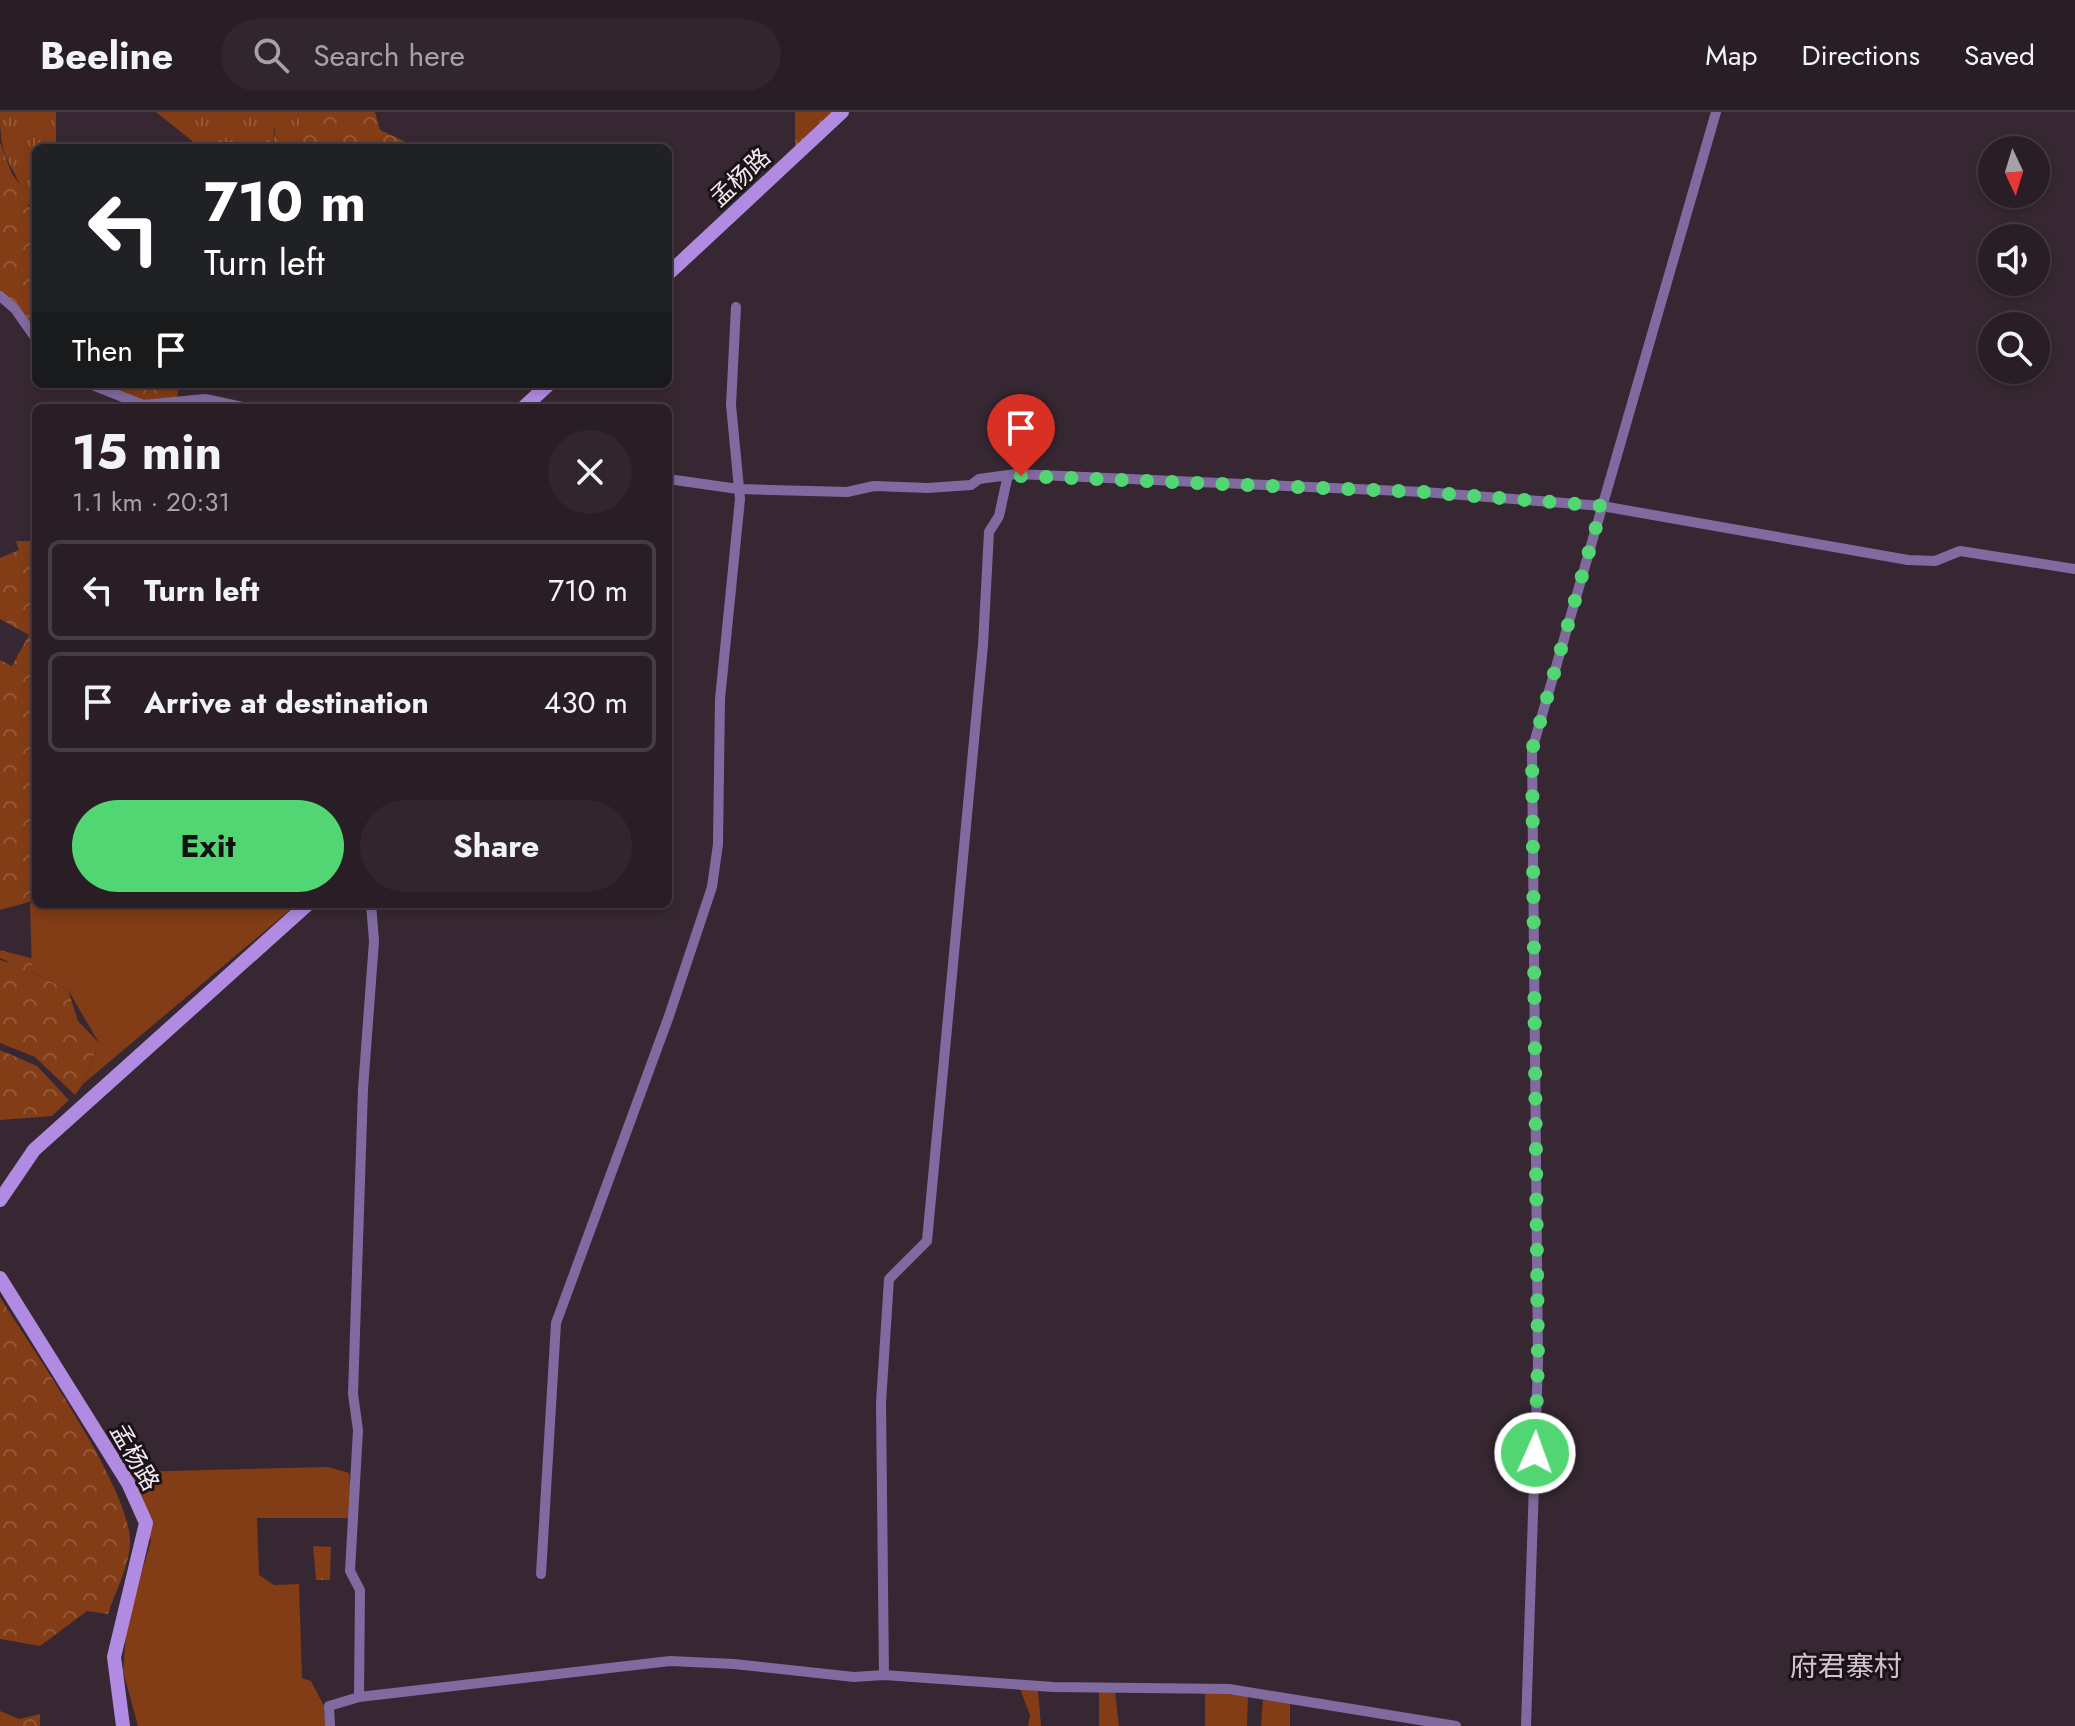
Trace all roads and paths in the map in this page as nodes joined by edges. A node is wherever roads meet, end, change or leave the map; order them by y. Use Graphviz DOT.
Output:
graph roads {
  1 [pos="842,112"];
  2 [pos="1716,112"];
  3 [pos="672,270"];
  4 [pos="0,296"];
  5 [pos="736,307"];
  6 [pos="32,333"];
  7 [pos="100,388"];
  8 [pos="545,388"];
  9 [pos="140,404"];
  10 [pos="153,404"];
  11 [pos="228,404"];
  12 [pos="527,404"];
  13 [pos="1008,475"];
  14 [pos="672,480"];
  15 [pos="738,489"];
  16 [pos="1003,497"];
  17 [pos="1602,506"];
  18 [pos="2075,569"];
  19 [pos="304,908"];
  20 [pos="371,908"];
  21 [pos="0,1200"];
  22 [pos="0,1278"];
  23 [pos="541,1574"];
  24 [pos="884,1675"];
  25 [pos="359,1697"];
  26 [pos="123,1726"];
  27 [pos="330,1726"];
  28 [pos="1456,1726"];
  29 [pos="1526,1726"];
  1 -- 3 [label="main road, 孟杨路"];
  2 -- 17 [label="street"];
  4 -- 6 [label="street"];
  5 -- 15 [label="street"];
  7 -- 9 [label="street"];
  8 -- 12 [label="main road"];
  10 -- 11 [label="street"];
  13 -- 15 [label="street"];
  13 -- 16 [label="street"];
  13 -- 17 [label="street"];
  13 -- 24 [label="street"];
  14 -- 15 [label="street"];
  15 -- 23 [label="street"];
  17 -- 18 [label="street"];
  17 -- 29 [label="street"];
  19 -- 21 [label="main road"];
  20 -- 25 [label="street"];
  22 -- 26 [label="main road, 孟杨路"];
  24 -- 25 [label="street"];
  24 -- 28 [label="street"];
  25 -- 27 [label="street"];
}
